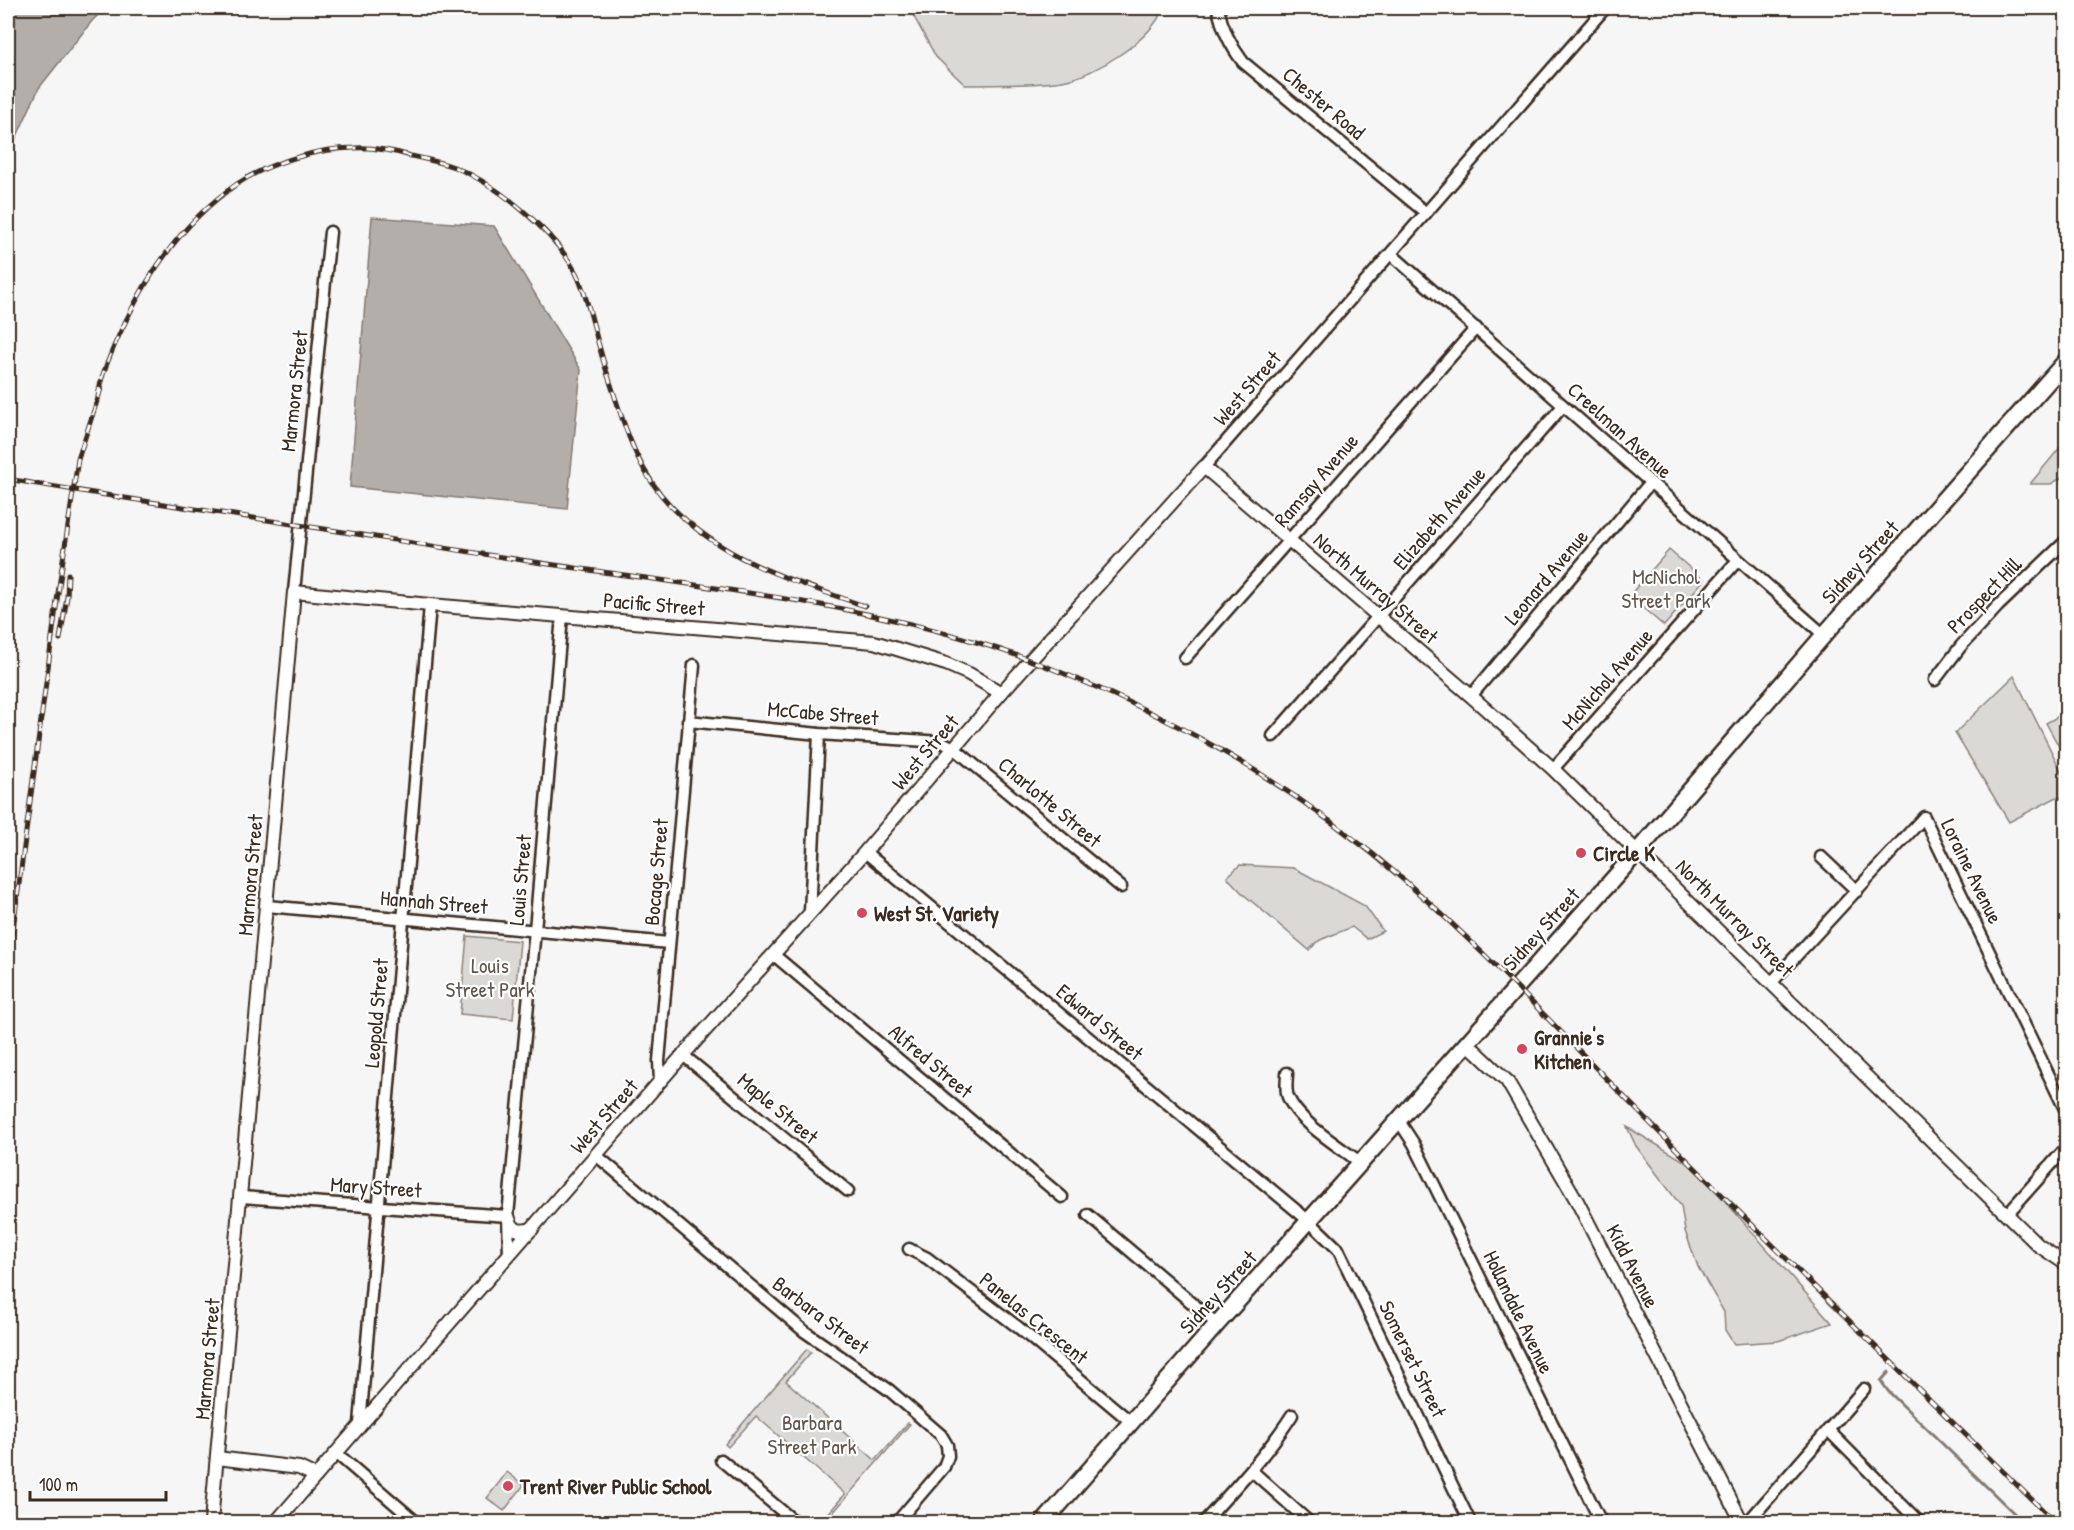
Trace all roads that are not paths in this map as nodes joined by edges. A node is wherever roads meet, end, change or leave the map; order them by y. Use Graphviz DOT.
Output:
graph roads {
  1 [pos="1218,8"];
  2 [pos="1605,8"];
  3 [pos="1426,213"];
  4 [pos="330,232"];
  5 [pos="1391,254"];
  6 [pos="1476,328"];
  7 [pos="2067,362"];
  8 [pos="1563,405"];
  9 [pos="1204,467"];
  10 [pos="1650,483"];
  11 [pos="1290,539"];
  12 [pos="2067,541"];
  13 [pos="1738,560"];
  14 [pos="294,591"];
  15 [pos="430,606"];
  16 [pos="562,616"];
  17 [pos="1379,616"];
  18 [pos="1824,635"];
  19 [pos="1185,658"];
  20 [pos="694,665"];
  21 [pos="1935,680"];
  22 [pos="1001,693"];
  23 [pos="1471,696"];
  24 [pos="688,721"];
  25 [pos="819,734"];
  26 [pos="1273,736"];
  27 [pos="954,748"];
  28 [pos="1553,769"];
  29 [pos="1639,851"];
  30 [pos="865,852"];
  31 [pos="1821,857"];
  32 [pos="1121,887"];
  33 [pos="1857,891"];
  34 [pos="267,906"];
  35 [pos="810,912"];
  36 [pos="403,919"];
  37 [pos="535,930"];
  38 [pos="669,943"];
  39 [pos="774,955"];
  40 [pos="1772,982"];
  41 [pos="1467,1043"];
  42 [pos="683,1055"];
  43 [pos="1287,1073"];
  44 [pos="660,1082"];
  45 [pos="2067,1111"];
  46 [pos="1398,1121"];
  47 [pos="2067,1148"];
  48 [pos="596,1155"];
  49 [pos="1361,1163"];
  50 [pos="848,1191"];
  51 [pos="241,1197"];
  52 [pos="1062,1197"];
  53 [pos="379,1207"];
  54 [pos="2007,1214"];
  55 [pos="1088,1215"];
  56 [pos="508,1216"];
  57 [pos="1309,1221"];
  58 [pos="532,1229"];
  59 [pos="909,1249"];
  60 [pos="509,1256"];
  61 [pos="2067,1264"];
  62 [pos="1217,1324"];
  63 [pos="1864,1389"];
  64 [pos="1292,1415"];
  65 [pos="1131,1422"];
  66 [pos="360,1424"];
  67 [pos="1828,1430"];
  68 [pos="336,1453"];
  69 [pos="217,1458"];
  70 [pos="721,1460"];
  71 [pos="1251,1470"];
  72 [pos="316,1476"];
  73 [pos="416,1521"];
  74 [pos="211,1522"];
  75 [pos="276,1522"];
  76 [pos="795,1522"];
  77 [pos="897,1522"];
  78 [pos="1044,1522"];
  79 [pos="1204,1522"];
  80 [pos="1309,1522"];
  81 [pos="1470,1522"];
  82 [pos="1601,1522"];
  83 [pos="1742,1522"];
  84 [pos="1748,1522"];
  85 [pos="1919,1522"];
  1 -- 3 [label="street, Chester Road"];
  2 -- 3 [label="street, West Street"];
  3 -- 5 [label="street, West Street"];
  4 -- 14 [label="street, Marmora Street"];
  5 -- 6 [label="street, Creelman Avenue"];
  5 -- 9 [label="street, West Street"];
  6 -- 8 [label="street, Creelman Avenue"];
  6 -- 11 [label="street, Ramsay Avenue"];
  7 -- 18 [label="main road, Sidney Street"];
  8 -- 10 [label="street, Creelman Avenue"];
  8 -- 17 [label="street, Elizabeth Avenue"];
  9 -- 11 [label="street, North Murray Street"];
  9 -- 22 [label="street, West Street"];
  10 -- 13 [label="street, Creelman Avenue"];
  10 -- 23 [label="street, Leonard Avenue"];
  11 -- 17 [label="street, North Murray Street"];
  11 -- 19 [label="street, Ramsay Avenue"];
  12 -- 21 [label="street, Prospect Hill"];
  13 -- 18 [label="street, Creelman Avenue"];
  13 -- 28 [label="street, McNichol Avenue"];
  14 -- 15 [label="street, Pacific Street"];
  14 -- 34 [label="street, Marmora Street"];
  15 -- 16 [label="street, Pacific Street"];
  15 -- 36 [label="street, Leopold Street"];
  16 -- 22 [label="street, Pacific Street"];
  16 -- 37 [label="street, Louis Street"];
  17 -- 23 [label="street, North Murray Street"];
  17 -- 26 [label="street, Elizabeth Avenue"];
  18 -- 29 [label="main road, Sidney Street"];
  20 -- 24 [label="street, Bocage Street"];
  22 -- 27 [label="street, West Street"];
  23 -- 28 [label="street, North Murray Street"];
  24 -- 25 [label="street, McCabe Street"];
  24 -- 38 [label="street, Bocage Street"];
  25 -- 27 [label="street, McCabe Street"];
  25 -- 35 [label="street"];
  27 -- 30 [label="street, West Street"];
  27 -- 32 [label="street, Charlotte Street"];
  28 -- 29 [label="street, North Murray Street"];
  29 -- 40 [label="street, North Murray Street"];
  29 -- 41 [label="main road, Sidney Street"];
  30 -- 35 [label="street, West Street"];
  30 -- 57 [label="street, Edward Street"];
  31 -- 33 [label="street"];
  33 -- 40 [label="street, Loraine Avenue"];
  33 -- 45 [label="street, Loraine Avenue"];
  34 -- 36 [label="street, Hannah Street"];
  34 -- 51 [label="street, Marmora Street"];
  35 -- 39 [label="street, West Street"];
  36 -- 37 [label="street, Hannah Street"];
  36 -- 53 [label="street, Leopold Street"];
  37 -- 38 [label="street, Hannah Street"];
  37 -- 56 [label="street, Louis Street"];
  38 -- 44 [label="street, Bocage Street"];
  39 -- 42 [label="street, West Street"];
  39 -- 52 [label="street, Alfred Street"];
  40 -- 54 [label="street, North Murray Street"];
  41 -- 46 [label="main road, Sidney Street"];
  41 -- 83 [label="street, Kidd Avenue"];
  42 -- 44 [label="street, West Street"];
  42 -- 50 [label="street, Maple Street"];
  43 -- 49 [label="street"];
  44 -- 48 [label="street, West Street"];
  46 -- 49 [label="main road, Sidney Street"];
  46 -- 82 [label="street, Hollandale Avenue"];
  47 -- 54 [label="street"];
  48 -- 58 [label="street, West Street"];
  48 -- 77 [label="street, Barbara Street"];
  49 -- 57 [label="main road, Sidney Street"];
  51 -- 53 [label="street, Mary Street"];
  51 -- 69 [label="street, Marmora Street"];
  53 -- 56 [label="street, Mary Street"];
  53 -- 66 [label="street, Leopold Street"];
  54 -- 61 [label="street, North Murray Street"];
  55 -- 62 [label="street"];
  56 -- 58 [label="street"];
  56 -- 60 [label="street, Louis Street"];
  57 -- 62 [label="main road, Sidney Street"];
  57 -- 81 [label="street, Somerset Street"];
  58 -- 60 [label="street, West Street"];
  59 -- 65 [label="street, Panelas Crescent"];
  60 -- 66 [label="street, West Street"];
  62 -- 65 [label="main road, Sidney Street"];
  63 -- 67 [label="street"];
  64 -- 71 [label="street"];
  65 -- 78 [label="main road, Sidney Street"];
  66 -- 68 [label="street, West Street"];
  67 -- 84 [label="street"];
  67 -- 85 [label="street"];
  68 -- 72 [label="street, West Street"];
  68 -- 73 [label="street"];
  69 -- 72 [label="street"];
  69 -- 74 [label="street, Marmora Street"];
  70 -- 76 [label="street"];
  71 -- 79 [label="street"];
  71 -- 80 [label="street"];
  72 -- 75 [label="street, West Street"];
}
